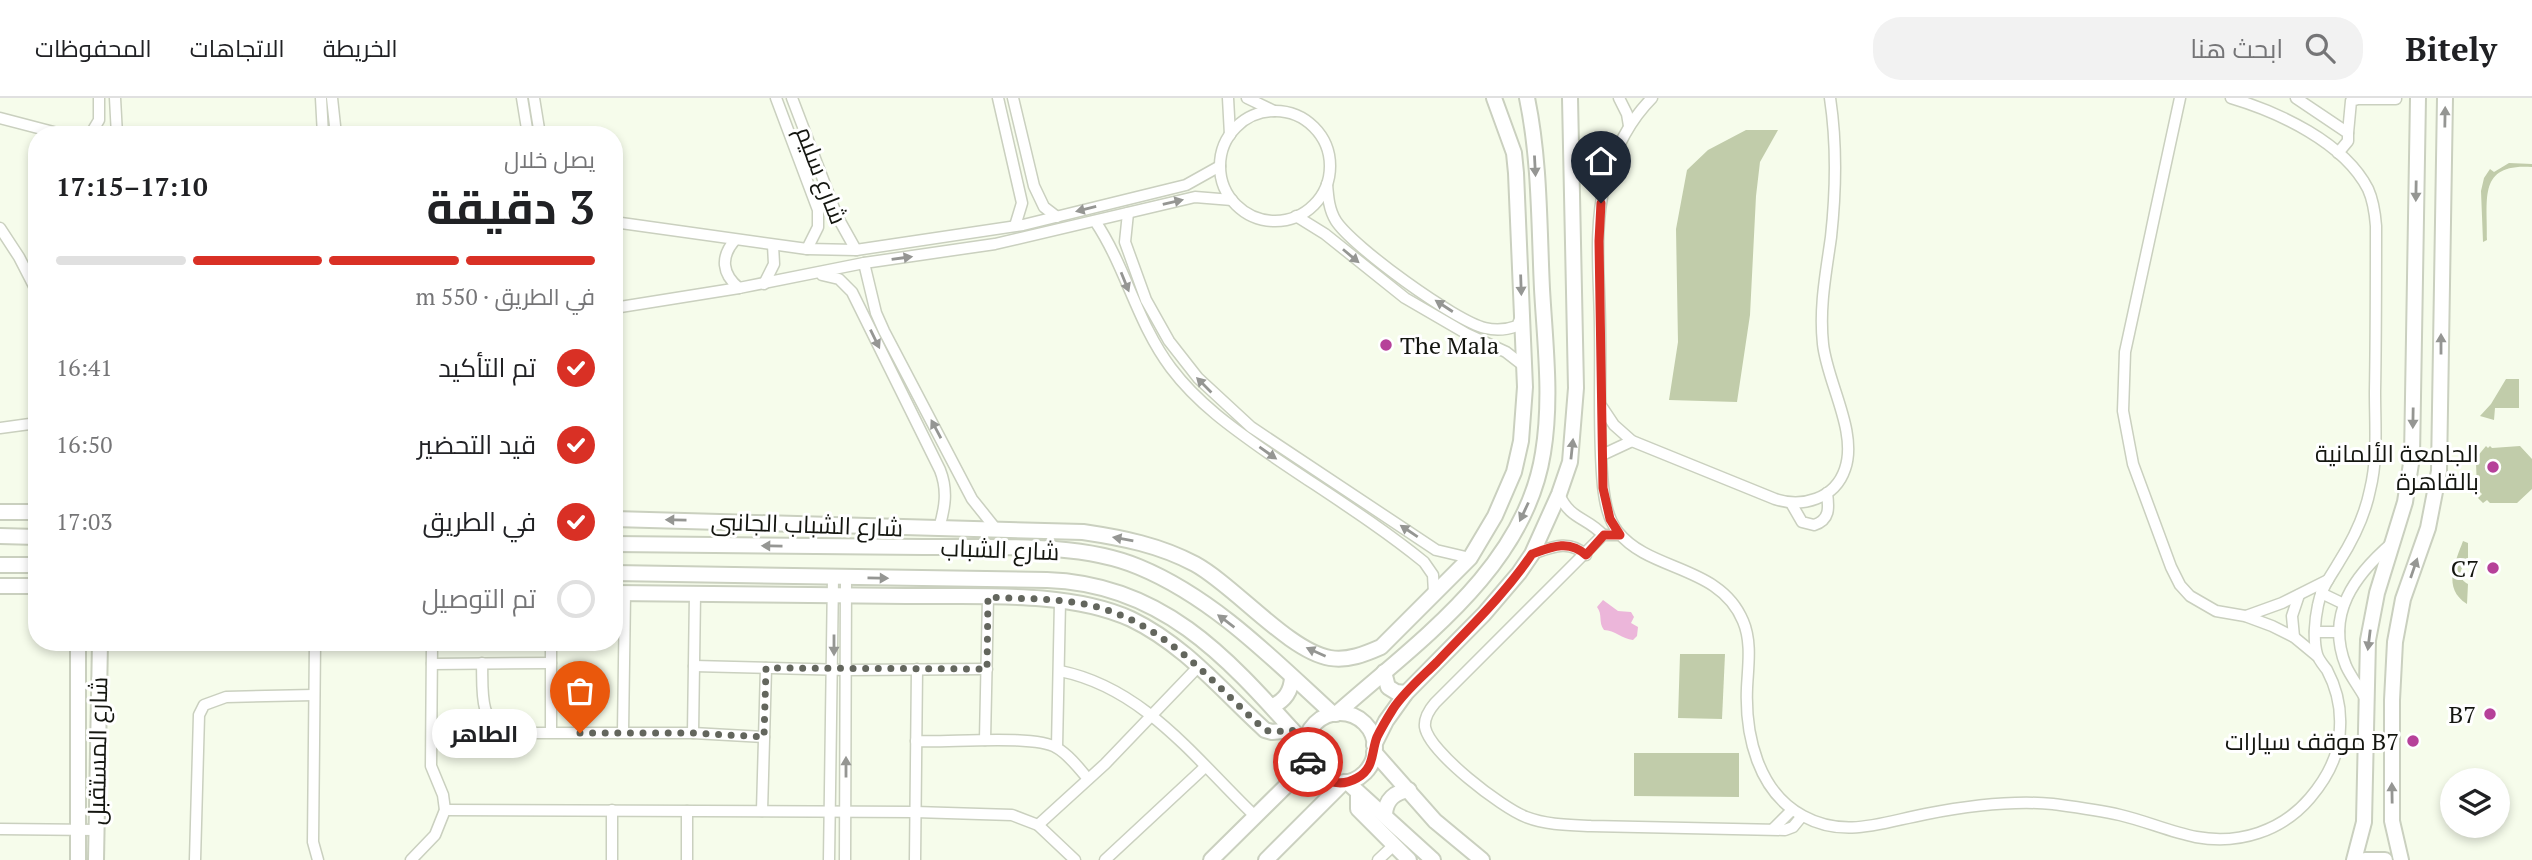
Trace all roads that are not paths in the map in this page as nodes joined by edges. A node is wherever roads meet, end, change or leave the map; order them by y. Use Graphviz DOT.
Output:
graph roads {
  1 [pos="99,98"];
  2 [pos="115,98"];
  3 [pos="321,98"];
  4 [pos="332,98"];
  5 [pos="522,98"];
  6 [pos="534,98"];
  7 [pos="776,98"];
  8 [pos="792,98"];
  9 [pos="998,98"];
  10 [pos="1013,98"];
  11 [pos="1228,98"];
  12 [pos="1247,98"];
  13 [pos="1494,98"];
  14 [pos="1527,98"];
  15 [pos="1570,98"];
  16 [pos="1619,98"];
  17 [pos="1651,98"];
  18 [pos="1830,98"];
  19 [pos="2180,98"];
  20 [pos="2231,98"];
  21 [pos="2295,98"];
  22 [pos="2418,98"];
  23 [pos="2445,98"];
  24 [pos="2396,99"];
  25 [pos="1275,111"];
  26 [pos="0,118"];
  27 [pos="99,120"];
  28 [pos="801,120"];
  29 [pos="31,126"];
  30 [pos="95,126"];
  31 [pos="110,126"];
  32 [pos="116,126"];
  33 [pos="323,126"];
  34 [pos="335,126"];
  35 [pos="527,126"];
  36 [pos="539,126"];
  37 [pos="787,126"];
  38 [pos="1629,127"];
  39 [pos="2348,133"];
  40 [pos="1230,135"];
  41 [pos="2338,153"];
  42 [pos="1220,166"];
  43 [pos="1327,184"];
  44 [pos="1186,185"];
  45 [pos="1034,186"];
  46 [pos="1019,192"];
  47 [pos="1195,197"];
  48 [pos="1232,200"];
  49 [pos="1128,213"];
  50 [pos="1296,216"];
  51 [pos="1057,217"];
  52 [pos="1095,221"];
  53 [pos="1337,222"];
  54 [pos="623,223"];
  55 [pos="1539,225"];
  56 [pos="1015,226"];
  57 [pos="0,228"];
  58 [pos="1325,234"];
  59 [pos="735,240"];
  60 [pos="1125,242"];
  61 [pos="773,244"];
  62 [pos="1111,245"];
  63 [pos="807,249"];
  64 [pos="856,250"];
  65 [pos="1520,252"];
  66 [pos="864,263"];
  67 [pos="28,274"];
  68 [pos="818,274"];
  69 [pos="764,284"];
  70 [pos="739,288"];
  71 [pos="869,288"];
  72 [pos="852,292"];
  73 [pos="623,307"];
  74 [pos="1522,314"];
  75 [pos="1499,331"];
  76 [pos="1494,346"];
  77 [pos="1524,366"];
  78 [pos="1601,405"];
  79 [pos="1233,411"];
  80 [pos="1224,422"];
  81 [pos="28,424"];
  82 [pos="0,428"];
  83 [pos="1632,440"];
  84 [pos="950,454"];
  85 [pos="1602,455"];
  86 [pos="936,461"];
  87 [pos="1827,493"];
  88 [pos="1559,494"];
  89 [pos="1791,503"];
  90 [pos="0,512"];
  91 [pos="28,512"];
  92 [pos="623,519"];
  93 [pos="939,528"];
  94 [pos="996,529"];
  95 [pos="1604,535"];
  96 [pos="1620,535"];
  97 [pos="0,536"];
  98 [pos="28,537"];
  99 [pos="2392,542"];
  100 [pos="623,544"];
  101 [pos="1429,545"];
  102 [pos="1532,554"];
  103 [pos="1586,555"];
  104 [pos="1470,558"];
  105 [pos="1424,562"];
  106 [pos="0,565"];
  107 [pos="28,565"];
  108 [pos="623,573"];
  109 [pos="840,577"];
  110 [pos="2328,580"];
  111 [pos="0,586"];
  112 [pos="28,586"];
  113 [pos="623,593"];
  114 [pos="1434,593"];
  115 [pos="2321,593"];
  116 [pos="695,594"];
  117 [pos="840,595"];
  118 [pos="2299,595"];
  119 [pos="988,597"];
  120 [pos="1060,601"];
  121 [pos="2344,604"];
  122 [pos="1420,608"];
  123 [pos="2245,616"];
  124 [pos="1430,631"];
  125 [pos="2315,632"];
  126 [pos="2339,632"];
  127 [pos="2294,638"];
  128 [pos="78,651"];
  129 [pos="100,651"];
  130 [pos="315,651"];
  131 [pos="432,651"];
  132 [pos="551,651"];
  133 [pos="621,651"];
  134 [pos="2317,656"];
  135 [pos="482,663"];
  136 [pos="551,663"];
  137 [pos="432,664"];
  138 [pos="694,666"];
  139 [pos="1199,666"];
  140 [pos="766,668"];
  141 [pos="834,669"];
  142 [pos="917,669"];
  143 [pos="987,669"];
  144 [pos="846,670"];
  145 [pos="1060,671"];
  146 [pos="1384,672"];
  147 [pos="1292,678"];
  148 [pos="1406,693"];
  149 [pos="314,695"];
  150 [pos="2365,698"];
  151 [pos="1273,706"];
  152 [pos="1334,714"];
  153 [pos="1152,715"];
  154 [pos="1292,730"];
  155 [pos="551,732"];
  156 [pos="623,732"];
  157 [pos="693,733"];
  158 [pos="764,737"];
  159 [pos="985,740"];
  160 [pos="916,741"];
  161 [pos="1057,747"];
  162 [pos="1305,748"];
  163 [pos="1374,749"];
  164 [pos="1205,767"];
  165 [pos="1088,779"];
  166 [pos="1346,782"];
  167 [pos="1409,790"];
  168 [pos="1358,793"];
  169 [pos="445,810"];
  170 [pos="612,810"];
  171 [pos="1792,810"];
  172 [pos="687,811"];
  173 [pos="762,811"];
  174 [pos="915,812"];
  175 [pos="831,813"];
  176 [pos="846,813"];
  177 [pos="1385,814"];
  178 [pos="1802,816"];
  179 [pos="1256,817"];
  180 [pos="1038,825"];
  181 [pos="0,829"];
  182 [pos="1773,829"];
  183 [pos="79,830"];
  184 [pos="96,830"];
  185 [pos="1394,845"];
  186 [pos="314,858"];
  187 [pos="417,858"];
  188 [pos="78,860"];
  189 [pos="96,860"];
  190 [pos="195,860"];
  191 [pos="612,860"];
  192 [pos="687,860"];
  193 [pos="829,860"];
  194 [pos="845,860"];
  195 [pos="915,860"];
  196 [pos="1075,860"];
  197 [pos="1105,860"];
  198 [pos="1211,860"];
  199 [pos="1266,860"];
  200 [pos="1378,860"];
  201 [pos="1409,860"];
  202 [pos="1433,860"];
  203 [pos="1482,860"];
  204 [pos="2354,860"];
  205 [pos="2365,860"];
  206 [pos="2385,860"];
  207 [pos="2401,860"];
  1 -- 27 [label="street"];
  2 -- 32 [label="street"];
  3 -- 33 [label="street"];
  4 -- 34 [label="street"];
  5 -- 35 [label="street"];
  6 -- 36 [label="street"];
  7 -- 37 [label="street, شارع سليم"];
  8 -- 28 [label="street, شارع سليم"];
  9 -- 46 [label="street"];
  10 -- 45 [label="street"];
  11 -- 40 [label="street"];
  12 -- 25 [label="street"];
  13 -- 65 [label="main road"];
  14 -- 55 [label="main road, one-way"];
  88 -- 15 [label="main road, one-way"];
  16 -- 38 [label="street"];
  17 -- 38 [label="street"];
  18 -- 87 [label="street"];
  19 -- 123 [label="street"];
  20 -- 41 [label="street"];
  21 -- 39 [label="street"];
  22 -- 99 [label="main road, one-way"];
  207 -- 23 [label="main road, one-way"];
  24 -- 39 [label="street"];
  25 -- 40 [label="street"];
  25 -- 43 [label="street"];
  26 -- 29 [label="street"];
  27 -- 30 [label="street"];
  27 -- 31 [label="street"];
  28 -- 37 [label="street"];
  28 -- 64 [label="street, شارع سليم"];
  37 -- 63 [label="street, شارع سليم"];
  38 -- 78 [label="street"];
  39 -- 41 [label="street"];
  40 -- 42 [label="street"];
  41 -- 110 [label="street"];
  42 -- 44 [label="street"];
  42 -- 48 [label="street"];
  43 -- 50 [label="street"];
  43 -- 53 [label="street"];
  44 -- 47 [label="street"];
  44 -- 51 [label="street, one-way"];
  45 -- 46 [label="street"];
  45 -- 51 [label="street"];
  46 -- 56 [label="street"];
  47 -- 48 [label="street"];
  49 -- 47 [label="street, one-way"];
  48 -- 50 [label="street"];
  49 -- 52 [label="street"];
  49 -- 60 [label="street"];
  50 -- 58 [label="street"];
  51 -- 56 [label="street"];
  52 -- 62 [label="street"];
  66 -- 52 [label="street, one-way"];
  53 -- 58 [label="street"];
  75 -- 53 [label="street, one-way"];
  54 -- 59 [label="street"];
  55 -- 65 [label="main road"];
  55 -- 124 [label="main road, one-way"];
  56 -- 64 [label="street"];
  57 -- 67 [label="street"];
  58 -- 76 [label="street, one-way"];
  59 -- 61 [label="street"];
  59 -- 70 [label="street"];
  60 -- 62 [label="street"];
  79 -- 60 [label="street, one-way"];
  61 -- 63 [label="street"];
  61 -- 69 [label="street"];
  62 -- 80 [label="street, one-way"];
  63 -- 64 [label="street"];
  65 -- 74 [label="main road, one-way"];
  66 -- 68 [label="street"];
  66 -- 71 [label="street"];
  68 -- 69 [label="street"];
  68 -- 72 [label="street"];
  69 -- 70 [label="street"];
  70 -- 73 [label="street"];
  71 -- 72 [label="street"];
  84 -- 71 [label="street, one-way"];
  72 -- 86 [label="street, one-way"];
  74 -- 75 [label="street"];
  74 -- 77 [label="main road"];
  75 -- 76 [label="street"];
  76 -- 77 [label="street"];
  77 -- 104 [label="main road"];
  78 -- 83 [label="street"];
  78 -- 85 [label="street"];
  79 -- 80 [label="street"];
  101 -- 79 [label="street, one-way"];
  80 -- 105 [label="street, one-way"];
  81 -- 82 [label="street"];
  83 -- 85 [label="street"];
  83 -- 89 [label="street"];
  84 -- 86 [label="street"];
  84 -- 94 [label="street"];
  85 -- 96 [label="street"];
  86 -- 93 [label="street"];
  87 -- 89 [label="street"];
  87 -- 89 [label="street"];
  88 -- 95 [label="street"];
  88 -- 102 [label="main road"];
  90 -- 91 [label="main road"];
  93 -- 92 [label="main road, شارع الشباب الجانبى, one-way"];
  93 -- 94 [label="main road, شارع الشباب الجانبى"];
  122 -- 94 [label="main road, شارع الشباب الجانبى, one-way"];
  95 -- 96 [label="street"];
  95 -- 103 [label="street"];
  96 -- 171 [label="street"];
  97 -- 98 [label="main road"];
  99 -- 121 [label="street"];
  99 -- 150 [label="main road, one-way"];
  147 -- 100 [label="main road, شارع الشباب, one-way"];
  101 -- 104 [label="street"];
  101 -- 105 [label="street"];
  102 -- 103 [label="street"];
  102 -- 148 [label="main road"];
  103 -- 182 [label="street"];
  104 -- 114 [label="main road"];
  105 -- 114 [label="street"];
  106 -- 107 [label="main road"];
  108 -- 109 [label="main road, شارع الشباب"];
  109 -- 117 [label="street"];
  109 -- 151 [label="main road, شارع الشباب, one-way"];
  110 -- 115 [label="street"];
  110 -- 118 [label="street"];
  111 -- 112 [label="main road"];
  113 -- 116 [label="main road"];
  114 -- 122 [label="main road"];
  115 -- 121 [label="street"];
  115 -- 125 [label="street"];
  116 -- 117 [label="main road"];
  116 -- 138 [label="street"];
  117 -- 119 [label="main road"];
  117 -- 141 [label="street, one-way"];
  117 -- 144 [label="street"];
  118 -- 123 [label="street"];
  118 -- 127 [label="street"];
  119 -- 120 [label="main road"];
  119 -- 143 [label="street"];
  120 -- 139 [label="main road"];
  120 -- 145 [label="street"];
  121 -- 126 [label="street"];
  122 -- 124 [label="main road"];
  123 -- 127 [label="street"];
  124 -- 146 [label="main road"];
  125 -- 126 [label="street"];
  125 -- 134 [label="street"];
  126 -- 150 [label="street"];
  127 -- 134 [label="street"];
  128 -- 183 [label="main road, شارع المستقبل"];
  129 -- 184 [label="main road, شارع المستقبل"];
  130 -- 149 [label="street"];
  131 -- 137 [label="street"];
  132 -- 136 [label="street"];
  133 -- 156 [label="street"];
  134 -- 178 [label="street"];
  135 -- 136 [label="street"];
  135 -- 137 [label="street"];
  135 -- 155 [label="street"];
  136 -- 155 [label="street"];
  137 -- 169 [label="street"];
  138 -- 140 [label="street"];
  138 -- 157 [label="street"];
  139 -- 153 [label="street"];
  139 -- 154 [label="main road"];
  140 -- 141 [label="street"];
  140 -- 158 [label="street"];
  141 -- 144 [label="street"];
  141 -- 175 [label="street"];
  142 -- 143 [label="street"];
  142 -- 144 [label="street"];
  142 -- 160 [label="street"];
  143 -- 159 [label="street"];
  176 -- 144 [label="street, one-way"];
  145 -- 153 [label="street"];
  145 -- 161 [label="street"];
  146 -- 148 [label="main road"];
  146 -- 152 [label="main road"];
  147 -- 151 [label="main road"];
  147 -- 152 [label="main road, شارع الشباب"];
  148 -- 163 [label="main road"];
  149 -- 186 [label="street"];
  149 -- 190 [label="street"];
  150 -- 204 [label="main road"];
  151 -- 154 [label="main road, شارع الشباب"];
  152 -- 162 [label="main road"];
  152 -- 163 [label="main road"];
  153 -- 164 [label="street"];
  153 -- 165 [label="street"];
  154 -- 162 [label="main road, شارع الشباب"];
  155 -- 156 [label="street"];
  156 -- 157 [label="street"];
  157 -- 158 [label="street"];
  158 -- 173 [label="street"];
  159 -- 160 [label="street"];
  159 -- 161 [label="street"];
  160 -- 174 [label="street"];
  161 -- 165 [label="street"];
  162 -- 166 [label="main road"];
  162 -- 179 [label="main road"];
  163 -- 166 [label="main road"];
  163 -- 167 [label="main road"];
  164 -- 179 [label="street"];
  164 -- 197 [label="street"];
  165 -- 180 [label="street"];
  166 -- 168 [label="main road"];
  166 -- 199 [label="main road"];
  167 -- 177 [label="main road"];
  167 -- 203 [label="main road"];
  168 -- 177 [label="main road"];
  168 -- 185 [label="main road"];
  169 -- 170 [label="street"];
  169 -- 187 [label="street"];
  170 -- 172 [label="street"];
  170 -- 191 [label="street"];
  171 -- 178 [label="street"];
  171 -- 182 [label="street"];
  172 -- 173 [label="street"];
  172 -- 192 [label="street"];
  173 -- 175 [label="street"];
  174 -- 176 [label="street"];
  174 -- 180 [label="street"];
  174 -- 195 [label="street"];
  175 -- 176 [label="street"];
  175 -- 193 [label="street"];
  176 -- 194 [label="street"];
  177 -- 202 [label="main road"];
  178 -- 182 [label="street"];
  179 -- 198 [label="main road"];
  180 -- 196 [label="street"];
  181 -- 183 [label="street"];
  183 -- 184 [label="street"];
  183 -- 188 [label="main road, شارع المستقبل"];
  184 -- 189 [label="main road, شارع المستقبل"];
  185 -- 200 [label="street"];
  185 -- 201 [label="main road"];
  205 -- 206 [label="main road"];
}
